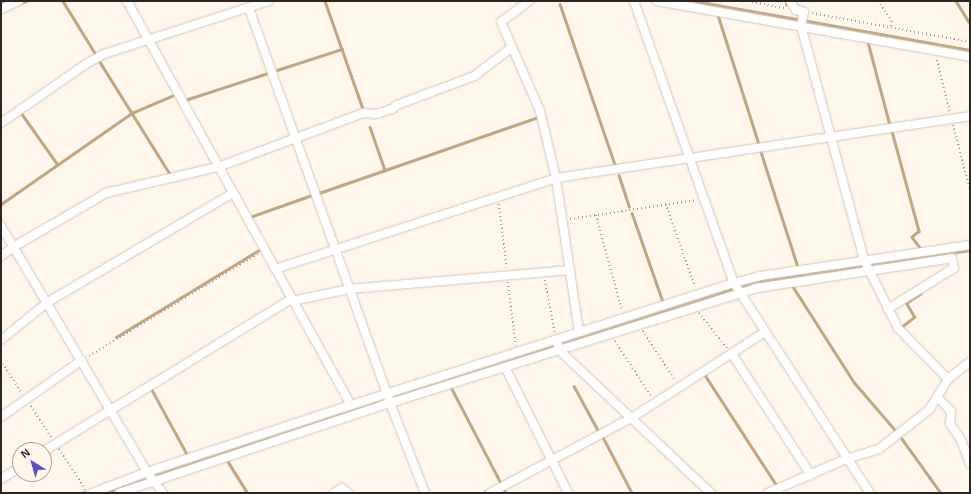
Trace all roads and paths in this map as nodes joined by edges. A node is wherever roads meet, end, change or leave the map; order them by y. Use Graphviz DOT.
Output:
graph roads {
  1 [pos="19,1"];
  2 [pos="127,1"];
  3 [pos="269,1"];
  4 [pos="529,1"];
  5 [pos="634,1"];
  6 [pos="657,1"];
  7 [pos="748,1"];
  8 [pos="790,1"];
  9 [pos="878,1"];
  10 [pos="246,8"];
  11 [pos="1,9"];
  12 [pos="801,12"];
  13 [pos="802,25"];
  14 [pos="891,28"];
  15 [pos="147,39"];
  16 [pos="970,42"];
  17 [pos="512,48"];
  18 [pos="970,57"];
  19 [pos="970,116"];
  20 [pos="1,123"];
  21 [pos="830,137"];
  22 [pos="296,138"];
  23 [pos="690,158"];
  24 [pos="218,167"];
  25 [pos="556,178"];
  26 [pos="232,193"];
  27 [pos="704,198"];
  28 [pos="666,204"];
  29 [pos="596,215"];
  30 [pos="562,221"];
  31 [pos="1,226"];
  32 [pos="970,245"];
  33 [pos="15,246"];
  34 [pos="335,249"];
  35 [pos="264,250"];
  36 [pos="1,256"];
  37 [pos="867,266"];
  38 [pos="275,269"];
  39 [pos="570,270"];
  40 [pos="543,272"];
  41 [pos="737,288"];
  42 [pos="349,289"];
  43 [pos="698,294"];
  44 [pos="292,300"];
  45 [pos="48,302"];
  46 [pos="694,307"];
  47 [pos="888,309"];
  48 [pos="624,318"];
  49 [pos="639,324"];
  50 [pos="579,332"];
  51 [pos="765,332"];
  52 [pos="611,333"];
  53 [pos="1,340"];
  54 [pos="557,343"];
  55 [pos="732,354"];
  56 [pos="1,360"];
  57 [pos="82,360"];
  58 [pos="970,362"];
  59 [pos="505,367"];
  60 [pos="948,379"];
  61 [pos="679,388"];
  62 [pos="389,398"];
  63 [pos="938,398"];
  64 [pos="26,399"];
  65 [pos="656,403"];
  66 [pos="351,404"];
  67 [pos="111,408"];
  68 [pos="1,417"];
  69 [pos="633,417"];
  70 [pos="56,444"];
  71 [pos="52,447"];
  72 [pos="846,459"];
  73 [pos="552,460"];
  74 [pos="970,463"];
  75 [pos="12,472"];
  76 [pos="811,474"];
  77 [pos="151,477"];
  78 [pos="1,479"];
  79 [pos="88,493"];
  80 [pos="92,493"];
  81 [pos="119,493"];
  82 [pos="163,493"];
  83 [pos="334,493"];
  84 [pos="348,493"];
  85 [pos="425,493"];
  86 [pos="490,493"];
  87 [pos="568,493"];
  88 [pos="711,493"];
  89 [pos="768,493"];
  90 [pos="870,493"];
  1 -- 11 [label="street"];
  2 -- 15 [label="street"];
  3 -- 10 [label="street"];
  4 -- 17 [label="street"];
  5 -- 23 [label="street"];
  6 -- 13 [label="street"];
  7 -- 12 [label="path"];
  8 -- 12 [label="street"];
  9 -- 14 [label="path"];
  10 -- 15 [label="street"];
  10 -- 22 [label="street"];
  12 -- 13 [label="street"];
  12 -- 14 [label="path"];
  13 -- 18 [label="street"];
  13 -- 21 [label="street"];
  14 -- 16 [label="path"];
  15 -- 20 [label="street"];
  15 -- 24 [label="street"];
  17 -- 22 [label="street"];
  17 -- 25 [label="street"];
  19 -- 21 [label="street"];
  21 -- 23 [label="street"];
  21 -- 37 [label="street"];
  22 -- 24 [label="street"];
  22 -- 34 [label="street"];
  23 -- 25 [label="street"];
  23 -- 27 [label="street"];
  24 -- 26 [label="street"];
  24 -- 33 [label="street"];
  25 -- 30 [label="street"];
  25 -- 34 [label="street"];
  26 -- 35 [label="street"];
  26 -- 45 [label="street"];
  27 -- 28 [label="path"];
  27 -- 41 [label="street"];
  28 -- 29 [label="path"];
  28 -- 43 [label="path"];
  29 -- 30 [label="path"];
  29 -- 48 [label="path"];
  30 -- 39 [label="street"];
  31 -- 33 [label="street"];
  32 -- 37 [label="street"];
  33 -- 36 [label="street"];
  33 -- 45 [label="street"];
  34 -- 38 [label="street"];
  34 -- 42 [label="street"];
  35 -- 38 [label="street"];
  35 -- 57 [label="path"];
  37 -- 41 [label="street"];
  37 -- 47 [label="street"];
  37 -- 47 [label="street"];
  38 -- 44 [label="street"];
  39 -- 40 [label="street"];
  39 -- 50 [label="street"];
  40 -- 42 [label="street"];
  40 -- 54 [label="path"];
  41 -- 43 [label="street"];
  41 -- 46 [label="street"];
  41 -- 51 [label="street"];
  42 -- 44 [label="street"];
  42 -- 62 [label="street"];
  43 -- 48 [label="street"];
  44 -- 66 [label="street"];
  44 -- 67 [label="street"];
  45 -- 53 [label="street"];
  45 -- 57 [label="street"];
  46 -- 49 [label="street"];
  46 -- 55 [label="path"];
  47 -- 60 [label="street"];
  48 -- 50 [label="street"];
  49 -- 52 [label="street"];
  49 -- 61 [label="path"];
  50 -- 54 [label="street"];
  51 -- 55 [label="street"];
  51 -- 72 [label="street"];
  52 -- 54 [label="street"];
  52 -- 65 [label="path"];
  54 -- 59 [label="street"];
  54 -- 62 [label="street"];
  54 -- 69 [label="street"];
  55 -- 61 [label="street"];
  55 -- 76 [label="street"];
  56 -- 64 [label="path"];
  57 -- 64 [label="street"];
  57 -- 67 [label="street"];
  58 -- 60 [label="street"];
  59 -- 62 [label="street"];
  59 -- 73 [label="street"];
  60 -- 63 [label="street"];
  61 -- 65 [label="street"];
  62 -- 66 [label="street"];
  62 -- 77 [label="street"];
  62 -- 85 [label="street"];
  63 -- 72 [label="street"];
  63 -- 74 [label="street"];
  64 -- 68 [label="street"];
  64 -- 70 [label="path"];
  65 -- 69 [label="street"];
  66 -- 77 [label="street"];
  67 -- 70 [label="street"];
  67 -- 77 [label="street"];
  69 -- 73 [label="street"];
  69 -- 88 [label="street"];
  70 -- 71 [label="street"];
  70 -- 79 [label="path"];
  72 -- 76 [label="street"];
  72 -- 90 [label="street"];
  73 -- 86 [label="street"];
  73 -- 87 [label="street"];
  75 -- 78 [label="street"];
  76 -- 89 [label="street"];
  77 -- 80 [label="street"];
  77 -- 81 [label="street"];
  77 -- 82 [label="street"];
  83 -- 84 [label="street"];
}
